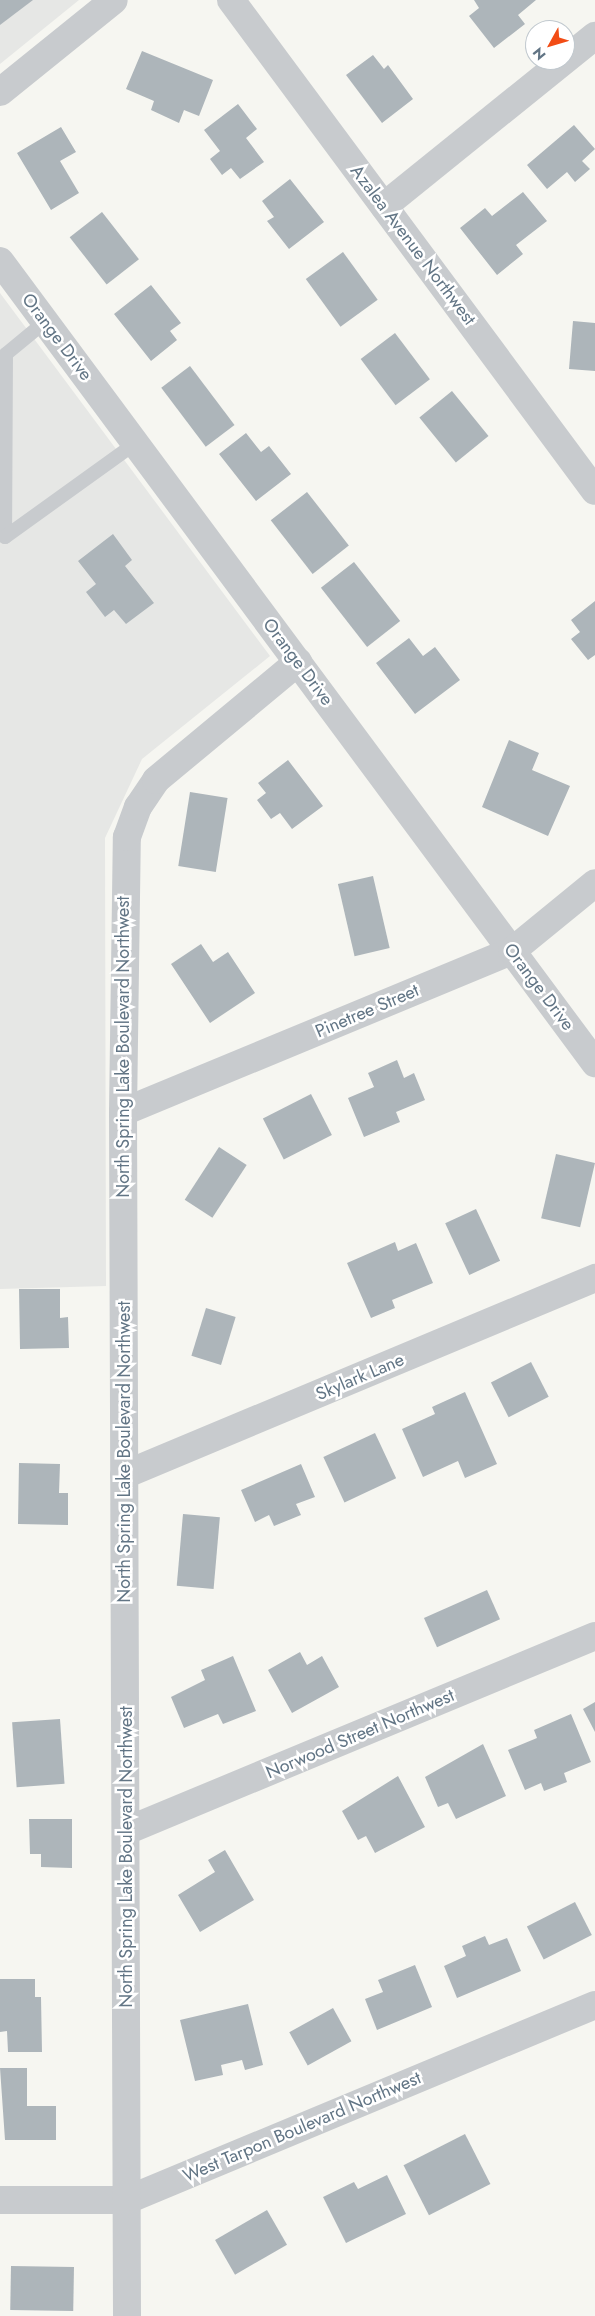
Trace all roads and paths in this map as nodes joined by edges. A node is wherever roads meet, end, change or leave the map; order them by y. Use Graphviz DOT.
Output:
graph roads {
  1 [pos="114,0"];
  2 [pos="231,0"];
  3 [pos="595,36"];
  4 [pos="0,92"];
  5 [pos="384,206"];
  6 [pos="0,261"];
  7 [pos="46,322"];
  8 [pos="3,354"];
  9 [pos="136,443"];
  10 [pos="590,474"];
  11 [pos="2,538"];
  12 [pos="298,662"];
  13 [pos="595,883"];
  14 [pos="512,951"];
  15 [pos="595,1063"];
  16 [pos="123,1112"];
  17 [pos="595,1278"];
  18 [pos="124,1475"];
  19 [pos="595,1636"];
  20 [pos="126,1831"];
  21 [pos="595,2005"];
  22 [pos="0,2200"];
  23 [pos="127,2200"];
  24 [pos="127,2316"];
  1 -- 4 [label="street"];
  2 -- 5 [label="street, Azalea Avenue Northwest"];
  3 -- 5 [label="street"];
  5 -- 10 [label="street, Azalea Avenue Northwest"];
  6 -- 7 [label="street, Orange Drive"];
  7 -- 8 [label="lane"];
  7 -- 9 [label="street, Orange Drive"];
  8 -- 11 [label="lane"];
  9 -- 11 [label="lane"];
  9 -- 12 [label="street, Orange Drive"];
  12 -- 14 [label="street, Orange Drive"];
  12 -- 16 [label="street, North Spring Lake Boulevard Northwest"];
  13 -- 14 [label="street, Pinetree Street"];
  14 -- 15 [label="street, Orange Drive"];
  14 -- 16 [label="street, Pinetree Street"];
  16 -- 18 [label="street, North Spring Lake Boulevard Northwest"];
  17 -- 18 [label="street, Skylark Lane"];
  18 -- 20 [label="street, North Spring Lake Boulevard Northwest"];
  19 -- 20 [label="street, Norwood Street Northwest"];
  20 -- 23 [label="street, North Spring Lake Boulevard Northwest"];
  21 -- 23 [label="street, West Tarpon Boulevard Northwest"];
  22 -- 23 [label="street, West Tarpon Boulevard Northwest"];
  23 -- 24 [label="street, North Spring Lake Boulevard Northwest"];
}
